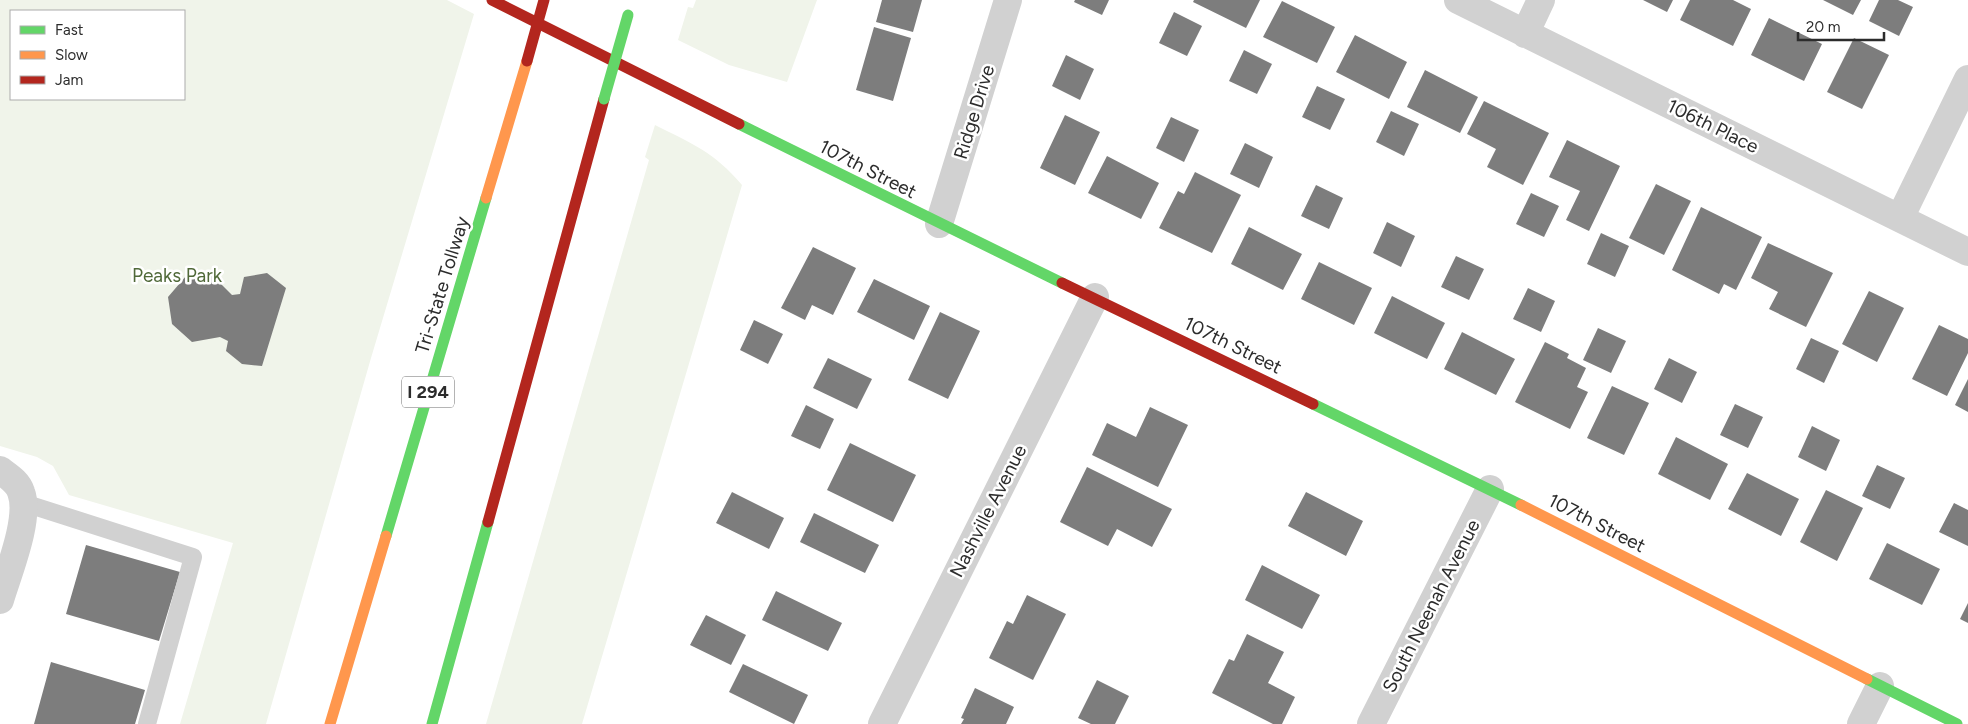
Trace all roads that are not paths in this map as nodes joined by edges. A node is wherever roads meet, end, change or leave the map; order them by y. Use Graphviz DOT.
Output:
graph roads {
  1 [pos="492,0"];
  2 [pos="544,0"];
  3 [pos="632,0"];
  4 [pos="1008,0"];
  5 [pos="1458,0"];
  6 [pos="1541,0"];
  7 [pos="1525,34"];
  8 [pos="1968,79"];
  9 [pos="1900,218"];
  10 [pos="940,224"];
  11 [pos="1968,252"];
  12 [pos="1095,297"];
  13 [pos="0,470"];
  14 [pos="1490,489"];
  15 [pos="22,497"];
  16 [pos="0,600"];
  17 [pos="1880,686"];
  18 [pos="147,724"];
  19 [pos="330,724"];
  20 [pos="432,724"];
  21 [pos="882,724"];
  22 [pos="1371,724"];
  23 [pos="1861,724"];
  24 [pos="1957,724"];
  1 -- 10 [label="main road, 107th Street"];
  2 -- 19 [label="main road, Tri-State Tollway / I 294, bridge"];
  3 -- 20 [label="main road, bridge"];
  4 -- 10 [label="street, Ridge Drive"];
  5 -- 7 [label="street, 106th Place"];
  6 -- 7 [label="street"];
  7 -- 9 [label="street, 106th Place"];
  8 -- 9 [label="street"];
  9 -- 11 [label="street, 106th Place"];
  10 -- 12 [label="main road, 107th Street"];
  12 -- 14 [label="main road, 107th Street"];
  12 -- 21 [label="street, Nashville Avenue"];
  13 -- 15 [label="street"];
  14 -- 17 [label="main road, 107th Street"];
  14 -- 22 [label="street, South Neenah Avenue"];
  15 -- 16 [label="street"];
  15 -- 18 [label="lane"];
  17 -- 23 [label="street"];
  17 -- 24 [label="main road, 107th Street"];
}
